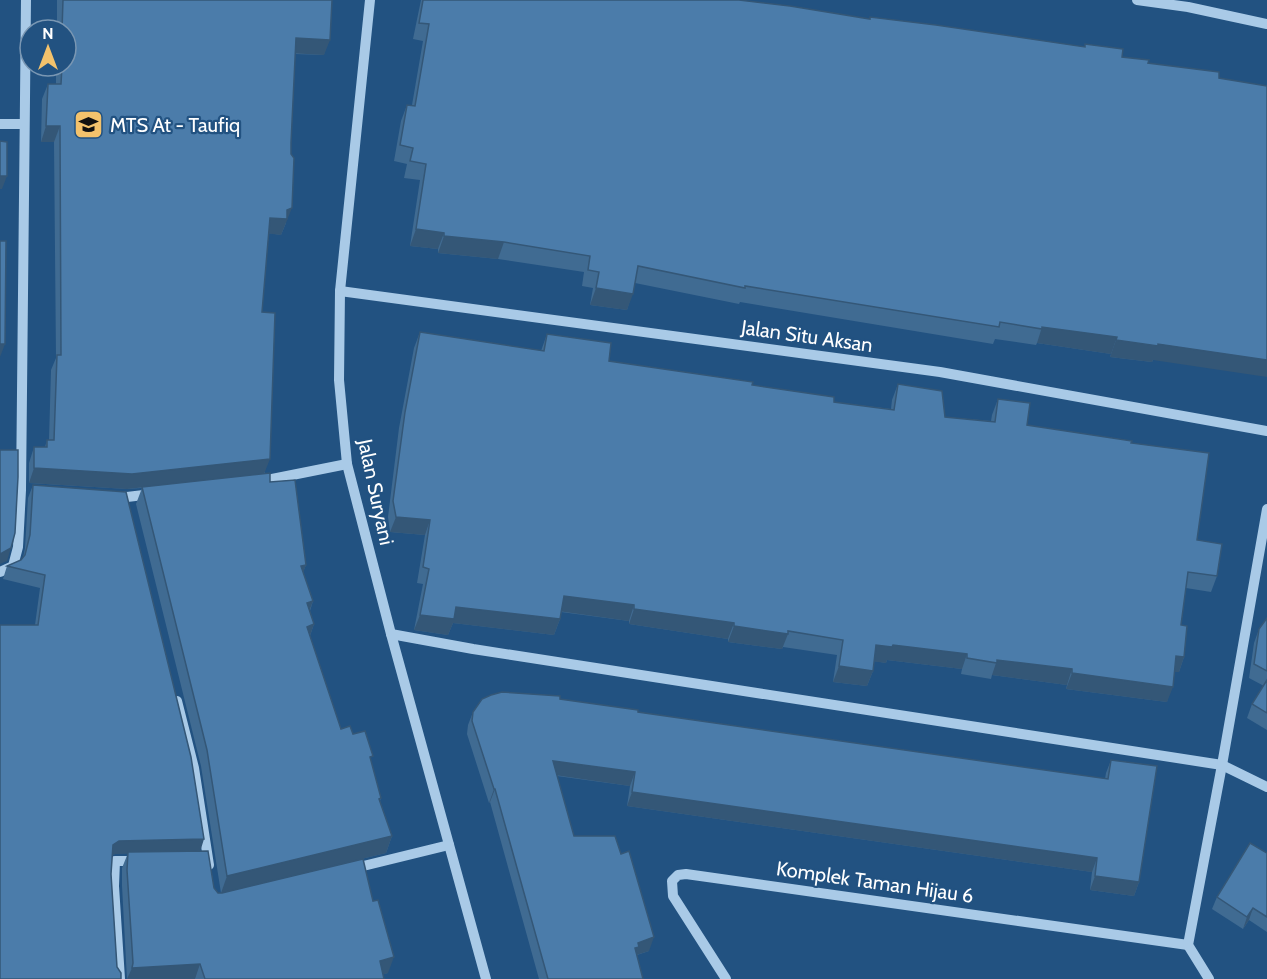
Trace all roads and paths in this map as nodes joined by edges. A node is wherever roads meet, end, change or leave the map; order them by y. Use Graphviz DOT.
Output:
graph roads {
  1 [pos="26,0"];
  2 [pos="370,0"];
  3 [pos="1137,0"];
  4 [pos="1267,24"];
  5 [pos="0,124"];
  6 [pos="24,124"];
  7 [pos="340,291"];
  8 [pos="1267,431"];
  9 [pos="348,464"];
  10 [pos="249,483"];
  11 [pos="160,493"];
  12 [pos="107,495"];
  13 [pos="1267,509"];
  14 [pos="0,572"];
  15 [pos="391,634"];
  16 [pos="174,689"];
  17 [pos="1222,765"];
  18 [pos="1267,787"];
  19 [pos="449,845"];
  20 [pos="196,859"];
  21 [pos="208,859"];
  22 [pos="150,860"];
  23 [pos="341,872"];
  24 [pos="211,878"];
  25 [pos="1188,945"];
  26 [pos="120,979"];
  27 [pos="486,979"];
  28 [pos="726,979"];
  29 [pos="1209,979"];
  1 -- 6 [label="street"];
  2 -- 7 [label="street, Jalan Suryani"];
  3 -- 4 [label="street"];
  5 -- 6 [label="street"];
  6 -- 14 [label="street"];
  7 -- 8 [label="street, Jalan Situ Aksan"];
  7 -- 9 [label="street, Jalan Suryani"];
  9 -- 10 [label="street"];
  9 -- 15 [label="street, Jalan Suryani"];
  11 -- 12 [label="street"];
  13 -- 17 [label="street"];
  15 -- 17 [label="street"];
  15 -- 19 [label="street, Jalan Suryani"];
  16 -- 21 [label="street"];
  17 -- 18 [label="street"];
  17 -- 25 [label="street"];
  19 -- 23 [label="street"];
  19 -- 27 [label="street, Jalan Suryani"];
  20 -- 21 [label="street"];
  21 -- 24 [label="street"];
  22 -- 26 [label="street"];
  25 -- 28 [label="street, Komplek Taman Hijau 6"];
  25 -- 29 [label="street"];
}
